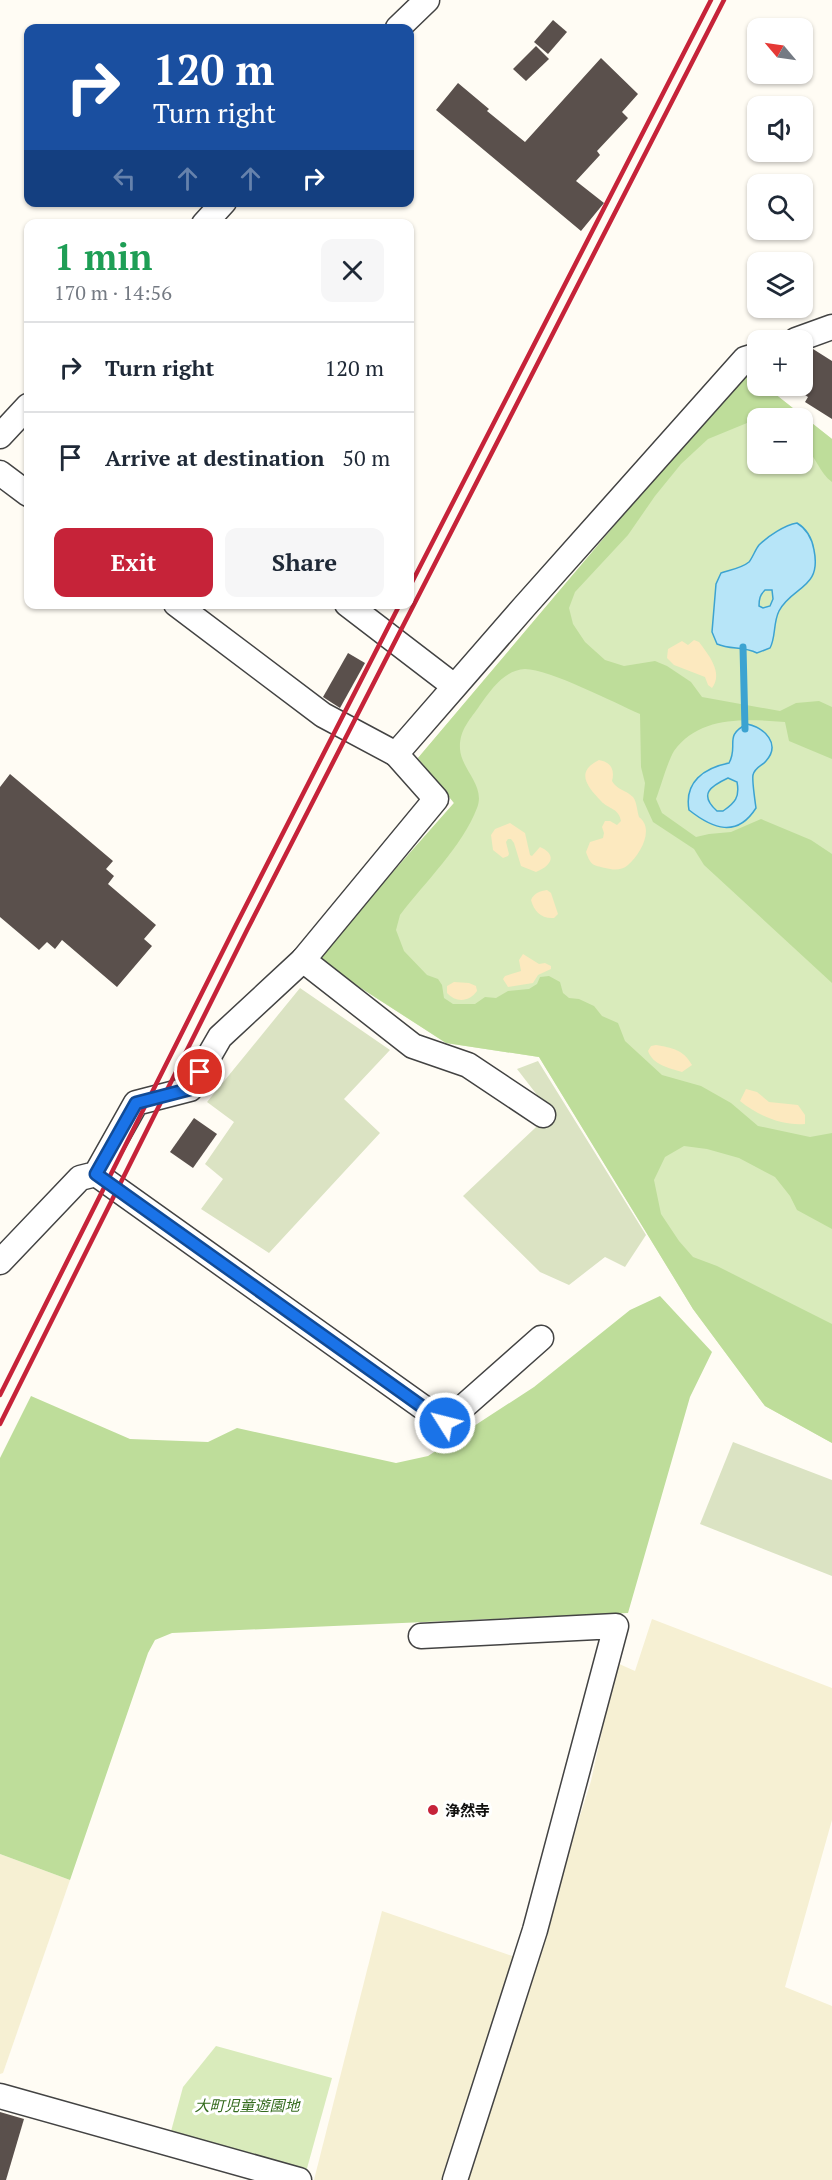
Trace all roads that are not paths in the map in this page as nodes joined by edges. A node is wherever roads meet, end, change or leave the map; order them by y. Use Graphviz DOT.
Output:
graph roads {
  1 [pos="427,0"];
  2 [pos="402,24"];
  3 [pos="219,207"];
  4 [pos="209,219"];
  5 [pos="832,327"];
  6 [pos="813,334"];
  7 [pos="747,358"];
  8 [pos="24,410"];
  9 [pos="0,436"];
  10 [pos="0,473"];
  11 [pos="24,491"];
  12 [pos="183,609"];
  13 [pos="353,609"];
  14 [pos="454,686"];
  15 [pos="396,754"];
  16 [pos="303,960"];
  17 [pos="543,1115"];
  18 [pos="96,1174"];
  19 [pos="0,1262"];
  20 [pos="542,1338"];
  21 [pos="421,1636"];
  22 [pos="0,2096"];
  23 [pos="299,2180"];
  24 [pos="455,2180"];
  1 -- 2 [label="street"];
  3 -- 4 [label="street"];
  5 -- 6 [label="street"];
  7 -- 14 [label="street"];
  8 -- 9 [label="street"];
  10 -- 11 [label="street"];
  12 -- 15 [label="street"];
  13 -- 14 [label="street"];
  14 -- 15 [label="street"];
  15 -- 16 [label="street"];
  16 -- 17 [label="street"];
  16 -- 18 [label="street"];
  18 -- 19 [label="street"];
  18 -- 20 [label="street"];
  21 -- 24 [label="street"];
  22 -- 23 [label="street"];
}
